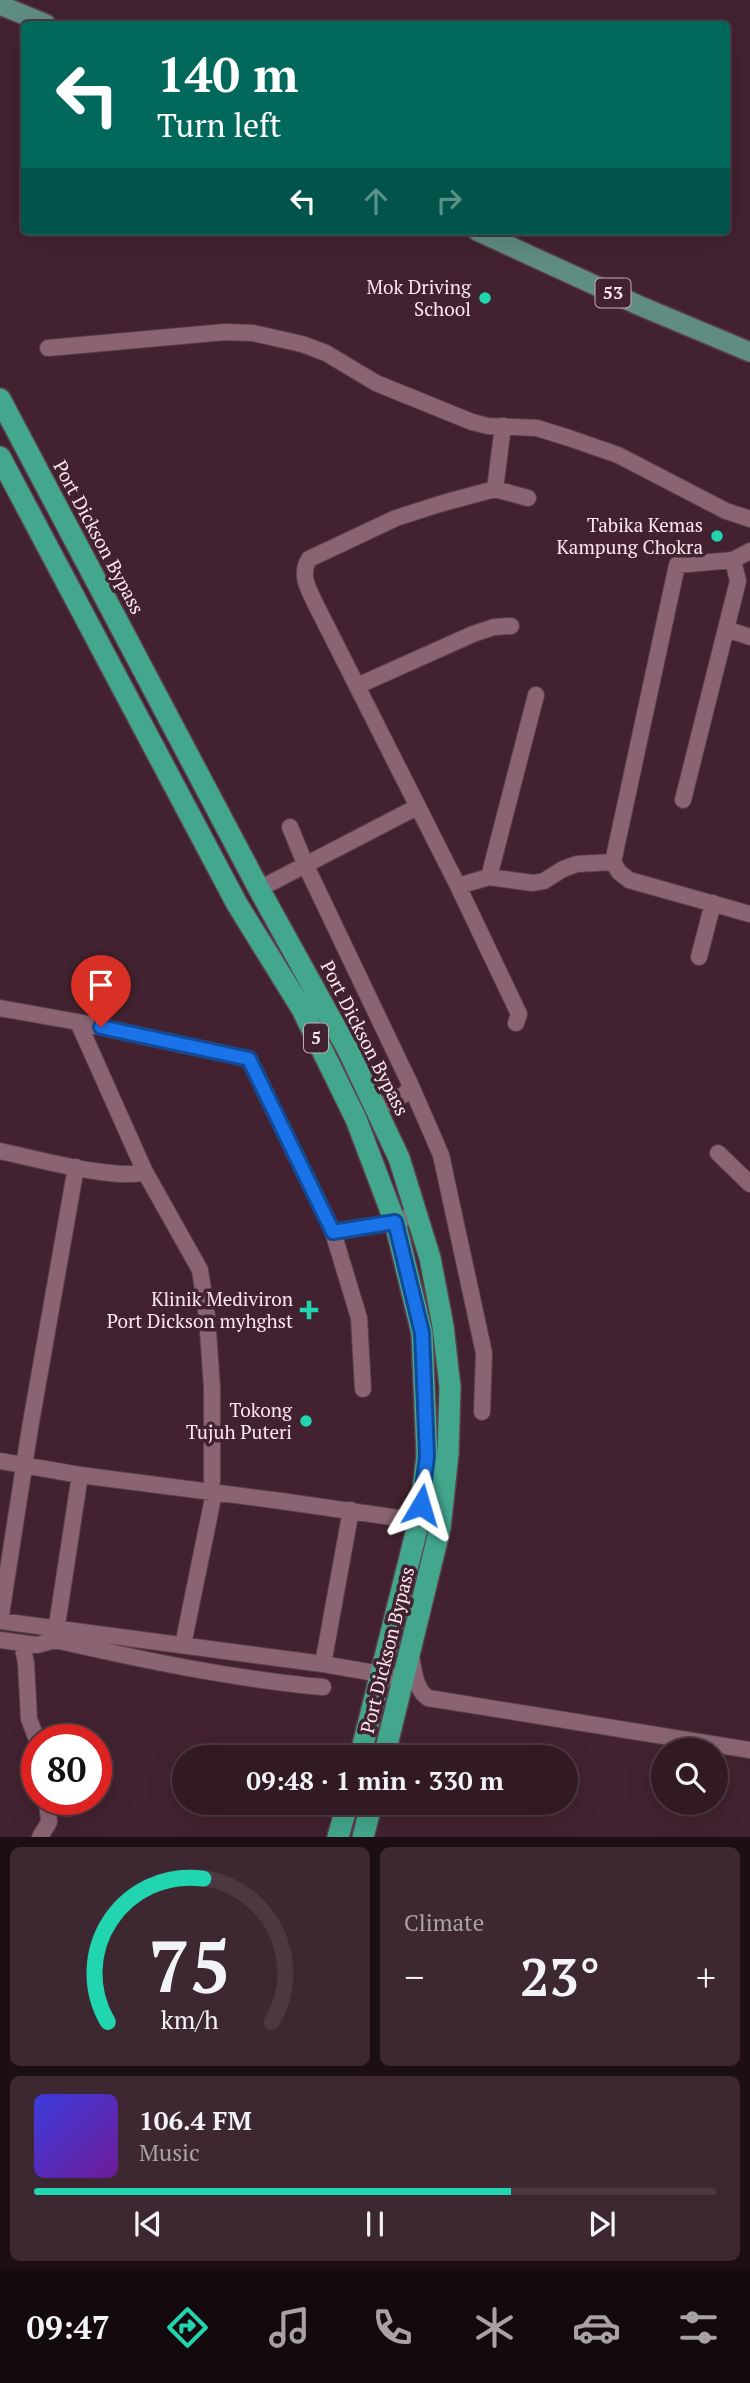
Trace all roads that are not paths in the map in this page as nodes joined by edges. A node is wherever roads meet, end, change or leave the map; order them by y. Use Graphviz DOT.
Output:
graph roads {
  1 [pos="0,5"];
  2 [pos="39,21"];
  3 [pos="486,235"];
  4 [pos="48,348"];
  5 [pos="750,352"];
  6 [pos="0,399"];
  7 [pos="503,426"];
  8 [pos="0,457"];
  9 [pos="495,489"];
  10 [pos="528,498"];
  11 [pos="750,519"];
  12 [pos="750,551"];
  13 [pos="733,561"];
  14 [pos="511,626"];
  15 [pos="726,629"];
  16 [pos="750,637"];
  17 [pos="357,686"];
  18 [pos="537,695"];
  19 [pos="683,800"];
  20 [pos="417,807"];
  21 [pos="195,823"];
  22 [pos="290,827"];
  23 [pos="613,862"];
  24 [pos="306,866"];
  25 [pos="489,877"];
  26 [pos="458,886"];
  27 [pos="259,889"];
  28 [pos="713,903"];
  29 [pos="750,914"];
  30 [pos="699,957"];
  31 [pos="0,1008"];
  32 [pos="302,1009"];
  33 [pos="78,1022"];
  34 [pos="516,1023"];
  35 [pos="411,1086"];
  36 [pos="377,1108"];
  37 [pos="0,1151"];
  38 [pos="718,1153"];
  39 [pos="76,1167"];
  40 [pos="145,1172"];
  41 [pos="750,1184"];
  42 [pos="417,1213"];
  43 [pos="395,1222"];
  44 [pos="333,1232"];
  45 [pos="363,1389"];
  46 [pos="482,1412"];
  47 [pos="0,1461"];
  48 [pos="24,1465"];
  49 [pos="80,1475"];
  50 [pos="213,1487"];
  51 [pos="351,1510"];
  52 [pos="419,1521"];
  53 [pos="0,1621"];
  54 [pos="56,1634"];
  55 [pos="0,1640"];
  56 [pos="22,1643"];
  57 [pos="183,1645"];
  58 [pos="410,1654"];
  59 [pos="323,1664"];
  60 [pos="382,1674"];
  61 [pos="404,1679"];
  62 [pos="323,1687"];
  63 [pos="31,1724"];
  64 [pos="363,1745"];
  65 [pos="387,1745"];
  66 [pos="750,1750"];
  67 [pos="48,1815"];
  68 [pos="344,1815"];
  69 [pos="369,1815"];
  70 [pos="40,1837"];
  71 [pos="338,1837"];
  72 [pos="363,1837"];
  1 -- 2 [label="main road"];
  3 -- 5 [label="main road, 53"];
  4 -- 7 [label="street"];
  6 -- 27 [label="highway, Port Dickson Bypass / 5"];
  7 -- 9 [label="street"];
  7 -- 11 [label="street"];
  8 -- 21 [label="highway, Port Dickson Bypass / 5"];
  9 -- 10 [label="street"];
  9 -- 17 [label="street"];
  12 -- 13 [label="street"];
  13 -- 15 [label="street"];
  13 -- 23 [label="street"];
  14 -- 17 [label="street"];
  15 -- 16 [label="street"];
  15 -- 19 [label="street"];
  17 -- 20 [label="street"];
  18 -- 25 [label="street"];
  20 -- 24 [label="street"];
  20 -- 26 [label="street"];
  21 -- 27 [label="highway"];
  21 -- 32 [label="highway, Port Dickson Bypass / 5"];
  22 -- 24 [label="street"];
  23 -- 25 [label="street"];
  23 -- 28 [label="street"];
  24 -- 27 [label="street"];
  24 -- 35 [label="street"];
  25 -- 26 [label="street"];
  26 -- 34 [label="street"];
  27 -- 32 [label="highway"];
  27 -- 36 [label="highway, Port Dickson Bypass / 5"];
  28 -- 29 [label="street"];
  28 -- 30 [label="street"];
  31 -- 33 [label="street"];
  32 -- 43 [label="highway, Port Dickson Bypass / 5"];
  33 -- 40 [label="street"];
  33 -- 44 [label="street"];
  35 -- 36 [label="street"];
  35 -- 46 [label="street"];
  36 -- 42 [label="highway, Port Dickson Bypass / 5"];
  37 -- 39 [label="street"];
  38 -- 41 [label="street"];
  39 -- 40 [label="street"];
  39 -- 48 [label="street"];
  40 -- 50 [label="street"];
  42 -- 43 [label="street"];
  42 -- 58 [label="highway, Port Dickson Bypass / 5"];
  43 -- 44 [label="street"];
  43 -- 52 [label="highway, Port Dickson Bypass / 5"];
  44 -- 45 [label="street"];
  47 -- 48 [label="street"];
  48 -- 49 [label="street"];
  48 -- 53 [label="street"];
  49 -- 50 [label="street"];
  49 -- 54 [label="street"];
  50 -- 51 [label="street"];
  50 -- 57 [label="street"];
  51 -- 52 [label="street"];
  51 -- 59 [label="street"];
  52 -- 60 [label="highway, Port Dickson Bypass / 5"];
  53 -- 54 [label="street"];
  54 -- 56 [label="street"];
  54 -- 57 [label="street"];
  54 -- 62 [label="street"];
  55 -- 56 [label="street"];
  56 -- 63 [label="street"];
  57 -- 59 [label="street"];
  58 -- 61 [label="highway, Port Dickson Bypass / 5"];
  58 -- 66 [label="street"];
  59 -- 60 [label="street"];
  60 -- 61 [label="street"];
  60 -- 64 [label="highway, Port Dickson Bypass / 5"];
  61 -- 65 [label="highway, Port Dickson Bypass / 5"];
  67 -- 70 [label="street"];
  68 -- 71 [label="highway"];
  69 -- 72 [label="highway"];
}
